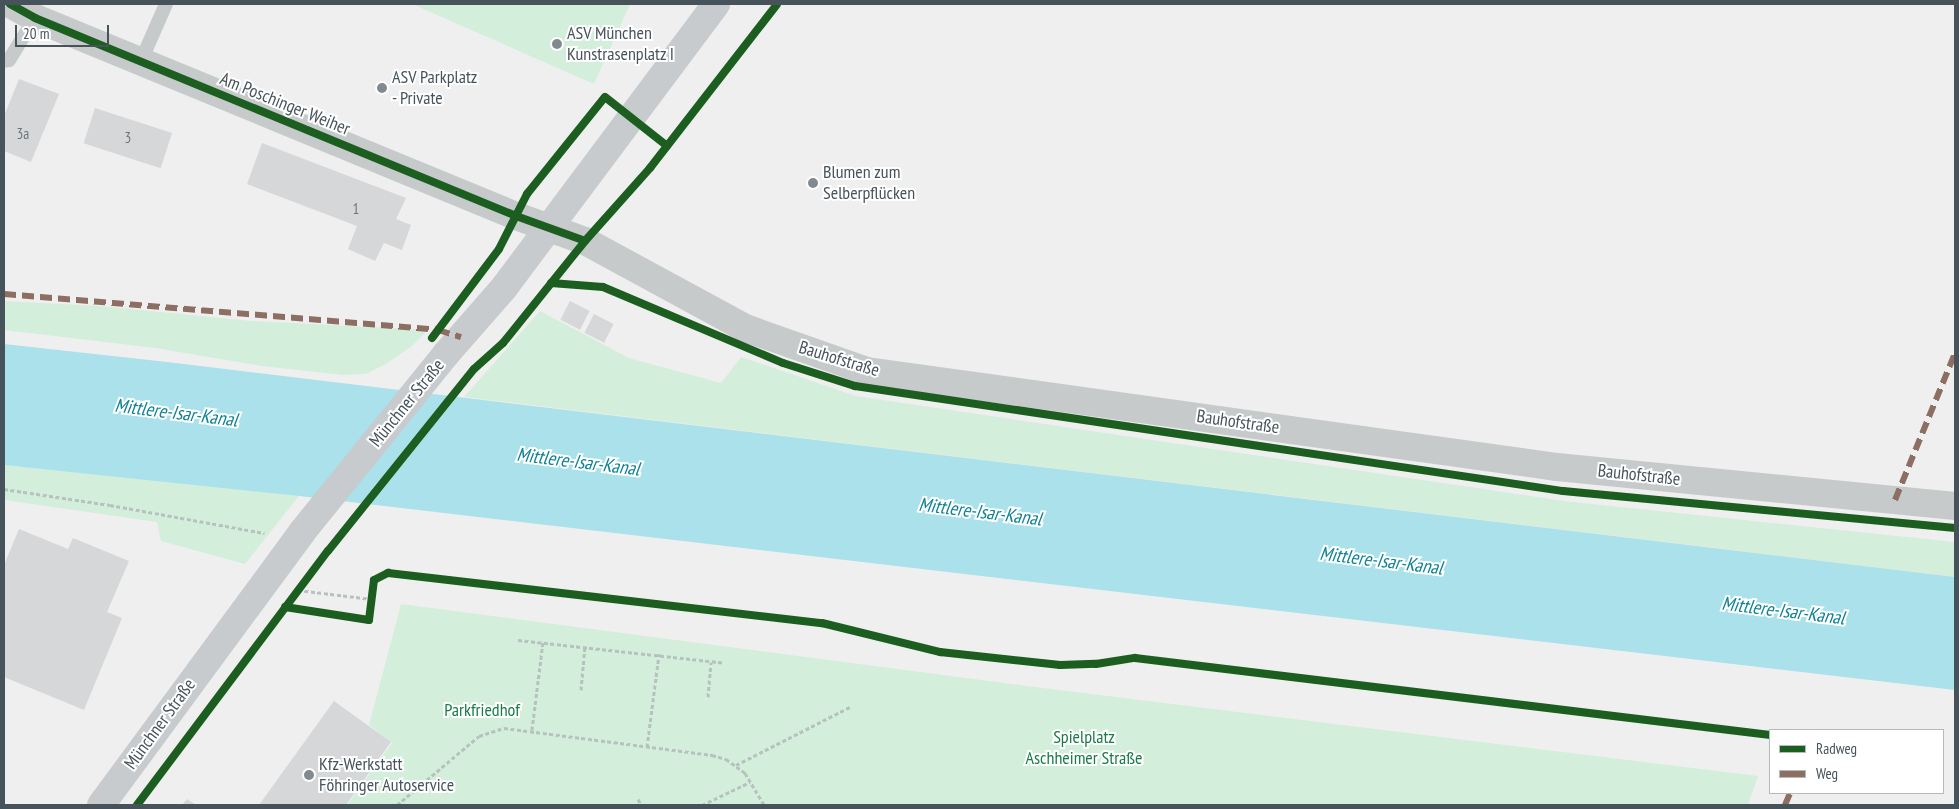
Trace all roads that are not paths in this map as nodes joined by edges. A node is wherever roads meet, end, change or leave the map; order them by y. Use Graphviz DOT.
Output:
graph roads {
  1 [pos="10,4"];
  2 [pos="166,4"];
  3 [pos="716,4"];
  4 [pos="35,18"];
  5 [pos="4,61"];
  6 [pos="141,61"];
  7 [pos="551,228"];
  8 [pos="1955,506"];
  9 [pos="101,805"];
  1 -- 4 [label="street, Am Poschinger Weiher"];
  2 -- 6 [label="lane"];
  3 -- 7 [label="main road, Münchner Straße"];
  4 -- 5 [label="lane"];
  4 -- 6 [label="street, Am Poschinger Weiher"];
  6 -- 7 [label="street, Am Poschinger Weiher"];
  7 -- 8 [label="street, Bauhofstraße"];
  7 -- 9 [label="main road, Münchner Straße"];
}
